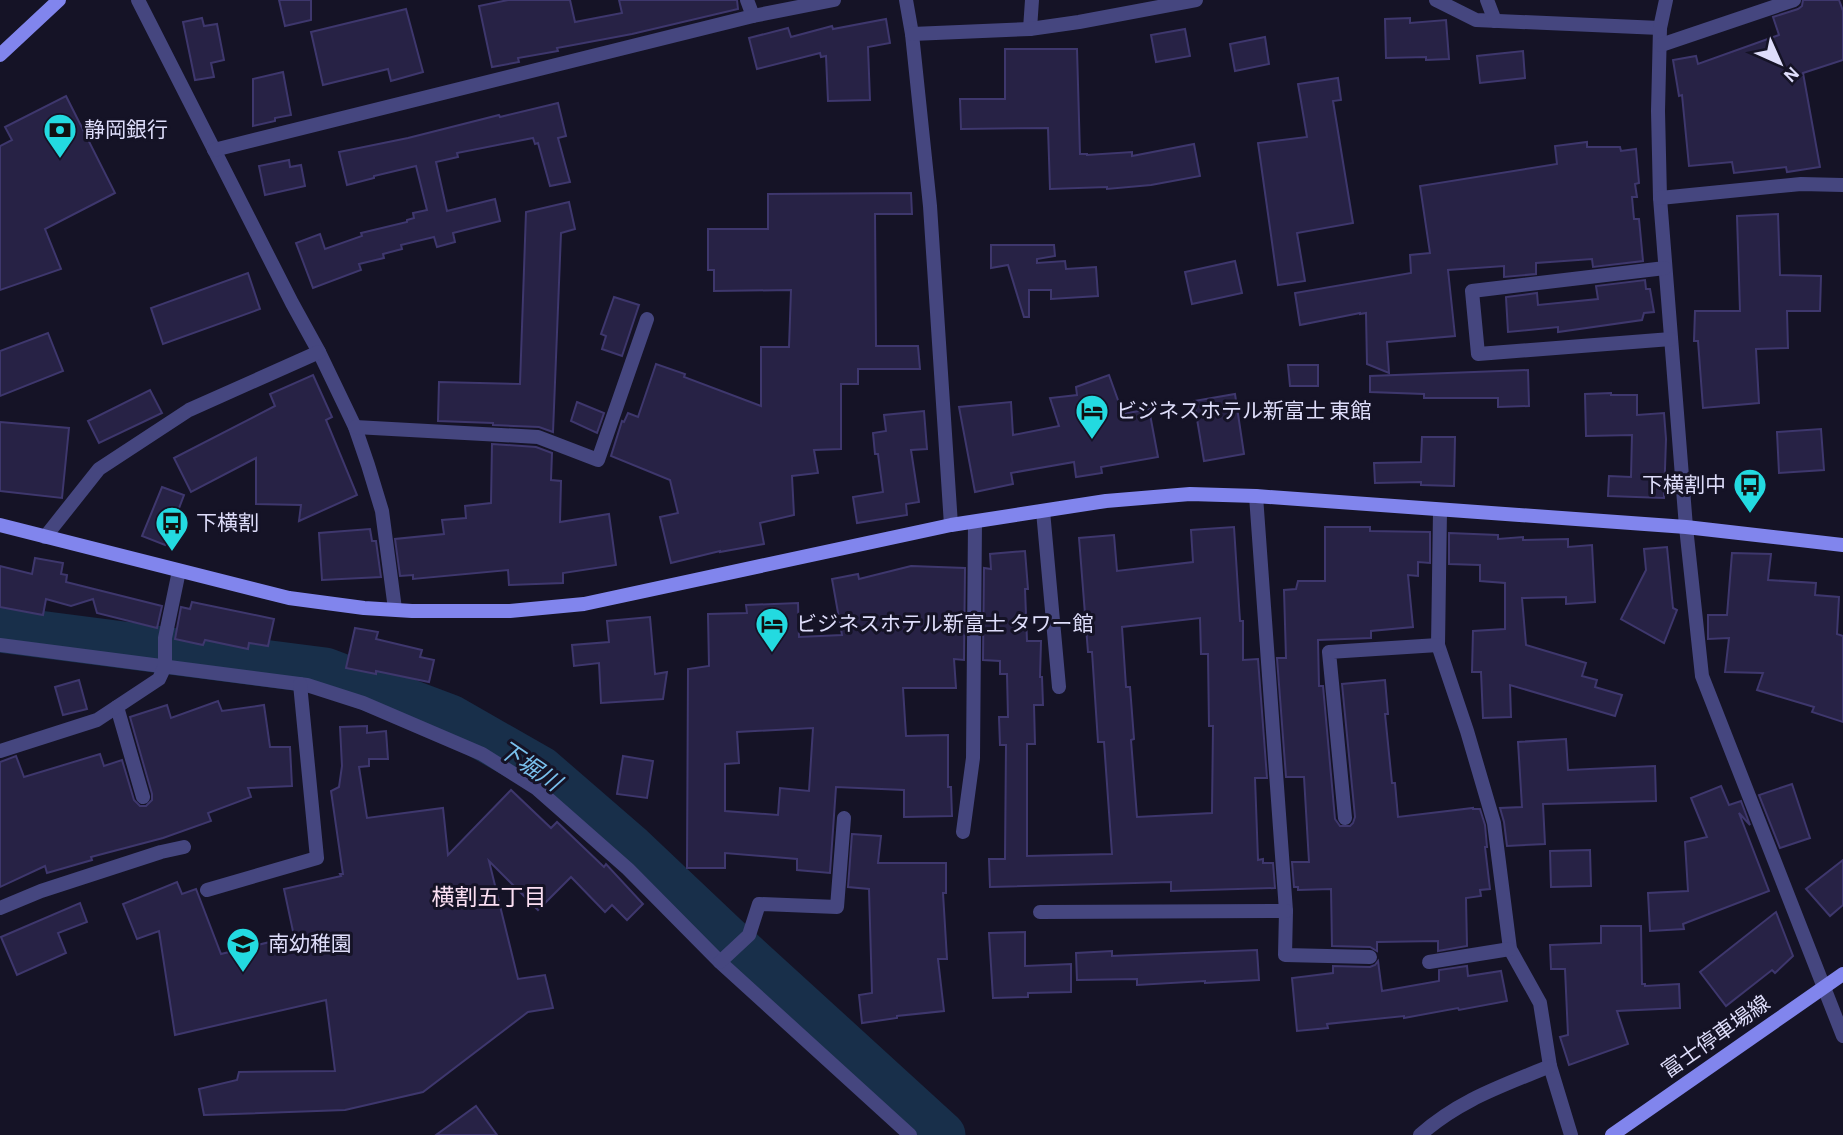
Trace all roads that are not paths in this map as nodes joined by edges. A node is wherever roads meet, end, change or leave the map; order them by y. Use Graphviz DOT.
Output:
graph roads {
  1 [pos="59,0"];
  2 [pos="138,0"];
  3 [pos="747,0"];
  4 [pos="834,0"];
  5 [pos="906,0"];
  6 [pos="1032,0"];
  7 [pos="1196,0"];
  8 [pos="1436,0"];
  9 [pos="1487,0"];
  10 [pos="1666,0"];
  11 [pos="1794,0"];
  12 [pos="753,16"];
  13 [pos="1495,21"];
  14 [pos="1660,28"];
  15 [pos="1030,29"];
  16 [pos="912,34"];
  17 [pos="1661,45"];
  18 [pos="0,55"];
  19 [pos="214,150"];
  20 [pos="1843,185"];
  21 [pos="1660,198"];
  22 [pos="1665,268"];
  23 [pos="648,319"];
  24 [pos="1671,339"];
  25 [pos="319,352"];
  26 [pos="355,427"];
  27 [pos="1256,496"];
  28 [pos="1044,511"];
  29 [pos="1440,511"];
  30 [pos="975,522"];
  31 [pos="0,525"];
  32 [pos="951,525"];
  33 [pos="1686,527"];
  34 [pos="45,537"];
  35 [pos="1843,545"];
  36 [pos="179,571"];
  37 [pos="395,609"];
  38 [pos="0,645"];
  39 [pos="1438,645"];
  40 [pos="166,666"];
  41 [pos="300,684"];
  42 [pos="1059,687"];
  43 [pos="117,707"];
  44 [pos="0,751"];
  45 [pos="142,797"];
  46 [pos="844,818"];
  47 [pos="1345,818"];
  48 [pos="963,832"];
  49 [pos="184,847"];
  50 [pos="206,890"];
  51 [pos="0,908"];
  52 [pos="1286,911"];
  53 [pos="1041,912"];
  54 [pos="1510,949"];
  55 [pos="1370,957"];
  56 [pos="721,961"];
  57 [pos="1429,962"];
  58 [pos="1843,974"];
  59 [pos="1825,987"];
  60 [pos="1843,1036"];
  61 [pos="1550,1066"];
  62 [pos="910,1135"];
  63 [pos="1420,1135"];
  64 [pos="1571,1135"];
  65 [pos="1612,1135"];
  1 -- 18 [label="street"];
  2 -- 19 [label="street"];
  3 -- 12 [label="street"];
  4 -- 12 [label="street"];
  5 -- 16 [label="street"];
  6 -- 15 [label="street"];
  7 -- 15 [label="street"];
  8 -- 13 [label="street"];
  9 -- 13 [label="street"];
  10 -- 14 [label="street"];
  11 -- 17 [label="street"];
  12 -- 19 [label="street"];
  13 -- 14 [label="street"];
  14 -- 17 [label="street"];
  15 -- 16 [label="street"];
  16 -- 32 [label="street"];
  17 -- 21 [label="street"];
  19 -- 25 [label="street"];
  20 -- 21 [label="street"];
  21 -- 22 [label="street"];
  22 -- 24 [label="street"];
  22 -- 24 [label="street"];
  23 -- 26 [label="street"];
  24 -- 33 [label="street"];
  25 -- 26 [label="street"];
  25 -- 34 [label="street"];
  26 -- 37 [label="street"];
  27 -- 28 [label="street"];
  27 -- 29 [label="street"];
  27 -- 52 [label="street"];
  28 -- 30 [label="street"];
  28 -- 42 [label="street"];
  29 -- 33 [label="street"];
  29 -- 39 [label="street"];
  30 -- 32 [label="street"];
  30 -- 48 [label="street"];
  31 -- 34 [label="street"];
  32 -- 37 [label="street"];
  33 -- 35 [label="street"];
  33 -- 59 [label="street"];
  34 -- 36 [label="street"];
  36 -- 37 [label="street"];
  36 -- 40 [label="street"];
  38 -- 40 [label="street"];
  39 -- 47 [label="street"];
  39 -- 54 [label="street"];
  40 -- 41 [label="street"];
  40 -- 43 [label="street"];
  41 -- 50 [label="street"];
  41 -- 56 [label="street"];
  43 -- 44 [label="street"];
  43 -- 45 [label="street"];
  46 -- 56 [label="street"];
  49 -- 51 [label="street"];
  52 -- 53 [label="street"];
  52 -- 55 [label="street"];
  54 -- 57 [label="street"];
  54 -- 61 [label="street"];
  56 -- 62 [label="street"];
  58 -- 59 [label="street, 富士停車場線"];
  59 -- 60 [label="street"];
  59 -- 65 [label="street, 富士停車場線"];
  61 -- 63 [label="street"];
  61 -- 64 [label="street"];
}
